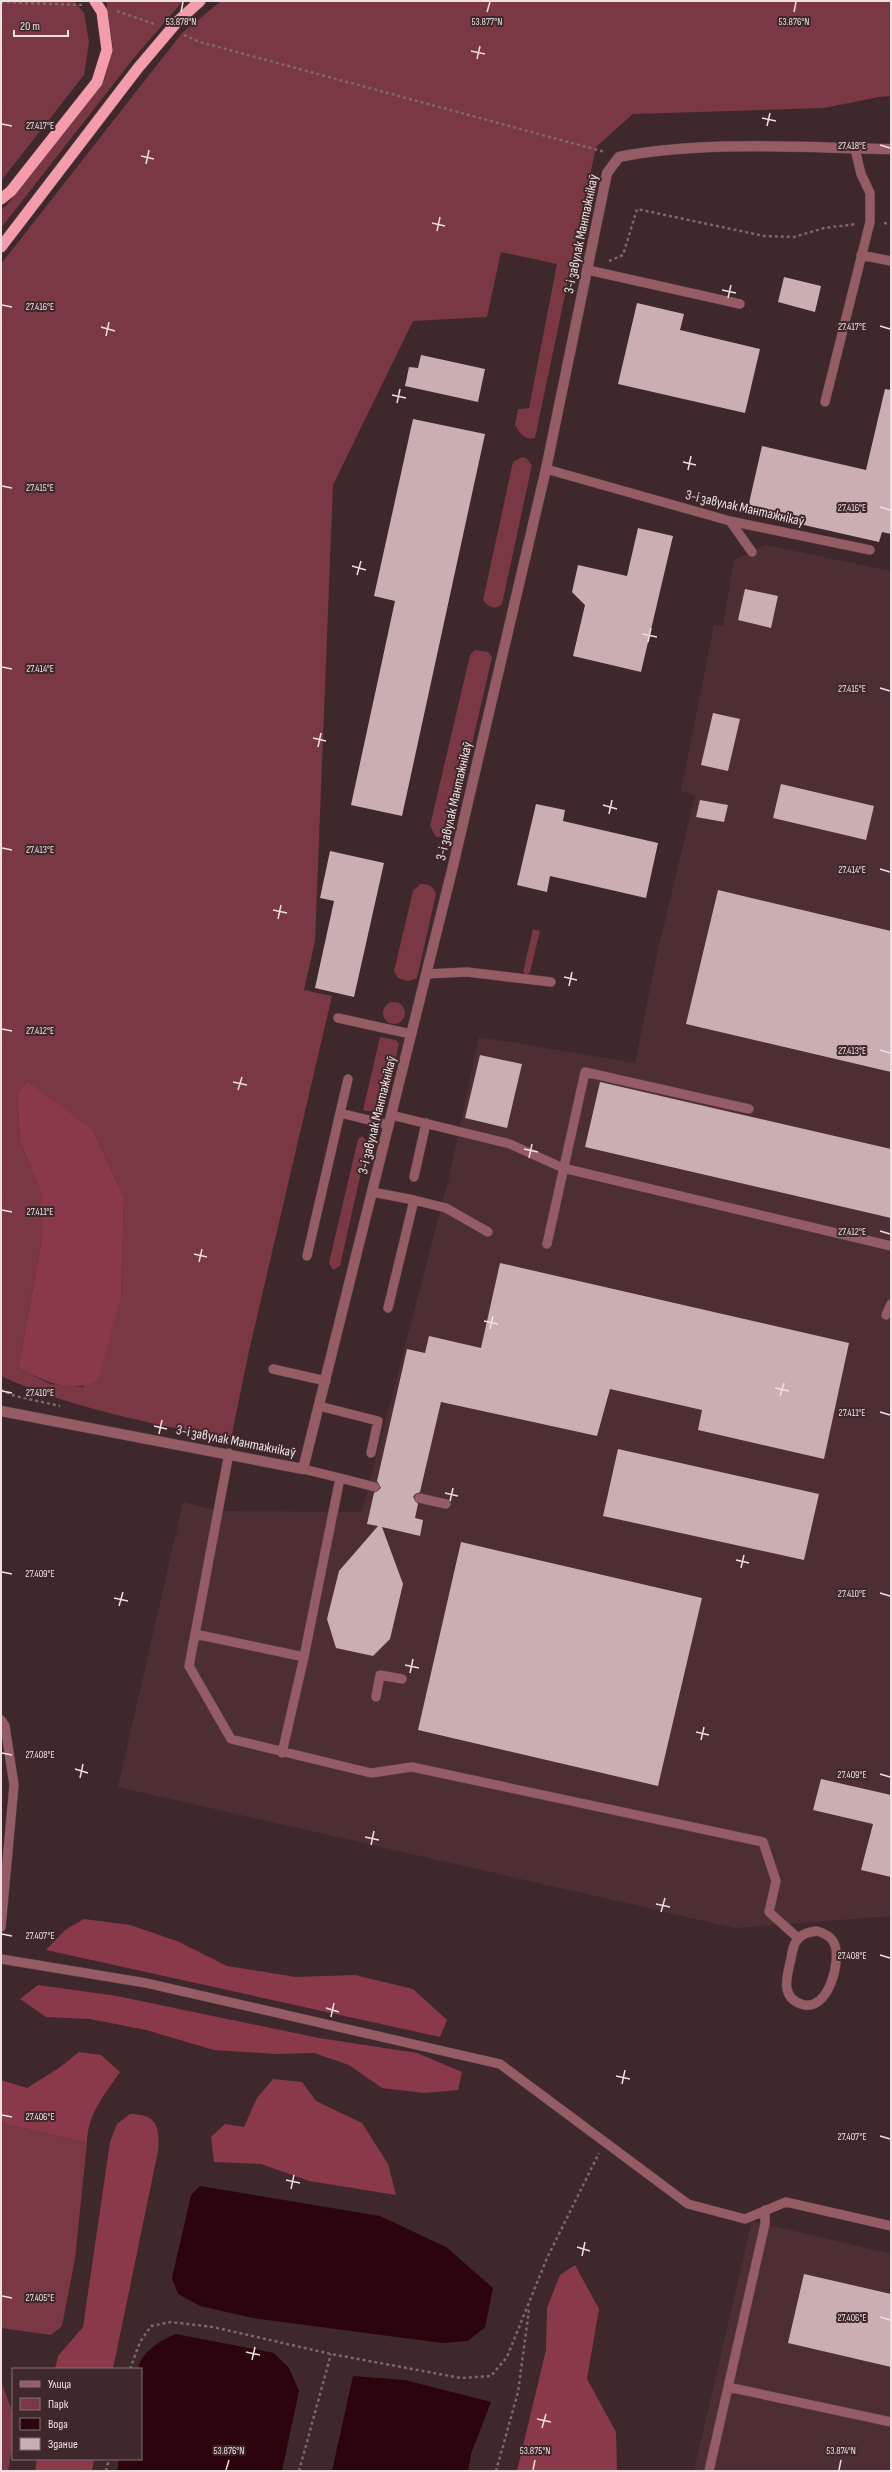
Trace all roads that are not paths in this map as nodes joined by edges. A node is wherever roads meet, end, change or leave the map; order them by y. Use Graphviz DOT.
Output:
graph roads {
  1 [pos="200,1"];
  2 [pos="96,3"];
  3 [pos="855,149"];
  4 [pos="891,149"];
  5 [pos="1,199"];
  6 [pos="1,246"];
  7 [pos="861,255"];
  8 [pos="891,261"];
  9 [pos="588,270"];
  10 [pos="740,304"];
  11 [pos="825,402"];
  12 [pos="546,469"];
  13 [pos="730,521"];
  14 [pos="870,550"];
  15 [pos="752,552"];
  16 [pos="426,974"];
  17 [pos="552,982"];
  18 [pos="338,1018"];
  19 [pos="411,1034"];
  20 [pos="348,1079"];
  21 [pos="749,1109"];
  22 [pos="340,1113"];
  23 [pos="391,1115"];
  24 [pos="426,1123"];
  25 [pos="388,1125"];
  26 [pos="563,1168"];
  27 [pos="414,1177"];
  28 [pos="372,1192"];
  29 [pos="414,1200"];
  30 [pos="488,1232"];
  31 [pos="547,1244"];
  32 [pos="891,1246"];
  33 [pos="307,1256"];
  34 [pos="891,1304"];
  35 [pos="388,1308"];
  36 [pos="886,1315"];
  37 [pos="273,1369"];
  38 [pos="326,1381"];
  39 [pos="319,1406"];
  40 [pos="1,1411"];
  41 [pos="229,1453"];
  42 [pos="371,1453"];
  43 [pos="303,1469"];
  44 [pos="340,1478"];
  45 [pos="375,1487"];
  46 [pos="419,1498"];
  47 [pos="446,1504"];
  48 [pos="194,1634"];
  49 [pos="304,1657"];
  50 [pos="402,1679"];
  51 [pos="376,1697"];
  52 [pos="1,1720"];
  53 [pos="282,1753"];
  54 [pos="1,1927"];
  55 [pos="798,1938"];
  56 [pos="1,1959"];
  57 [pos="765,2210"];
  58 [pos="891,2226"];
  59 [pos="728,2386"];
  60 [pos="891,2422"];
  61 [pos="709,2471"];
  1 -- 6 [label="highway"];
  2 -- 5 [label="highway"];
  3 -- 4 [label="street"];
  3 -- 7 [label="lane"];
  3 -- 9 [label="street, 3-і завулак Мантажнікаў"];
  7 -- 8 [label="lane"];
  7 -- 11 [label="lane"];
  9 -- 10 [label="lane"];
  9 -- 12 [label="street, 3-і завулак Мантажнікаў"];
  12 -- 13 [label="lane, 3-і завулак Мантажнікаў"];
  12 -- 16 [label="street, 3-і завулак Мантажнікаў"];
  13 -- 14 [label="lane, 3-і завулак Мантажнікаў"];
  13 -- 15 [label="lane"];
  16 -- 17 [label="lane"];
  16 -- 19 [label="street, 3-і завулак Мантажнікаў"];
  18 -- 19 [label="lane"];
  19 -- 23 [label="street, 3-і завулак Мантажнікаў"];
  20 -- 22 [label="lane"];
  21 -- 26 [label="lane"];
  22 -- 25 [label="lane"];
  22 -- 33 [label="lane"];
  23 -- 24 [label="lane"];
  23 -- 25 [label="street, 3-і завулак Мантажнікаў"];
  24 -- 26 [label="lane"];
  24 -- 27 [label="lane"];
  25 -- 28 [label="street, 3-і завулак Мантажнікаў"];
  26 -- 31 [label="lane"];
  26 -- 32 [label="lane"];
  28 -- 29 [label="lane"];
  28 -- 38 [label="street, 3-і завулак Мантажнікаў"];
  29 -- 30 [label="lane"];
  29 -- 35 [label="lane"];
  34 -- 36 [label="lane"];
  37 -- 38 [label="lane"];
  38 -- 39 [label="street, 3-і завулак Мантажнікаў"];
  39 -- 42 [label="lane"];
  39 -- 43 [label="street, 3-і завулак Мантажнікаў"];
  40 -- 41 [label="street, 3-і завулак Мантажнікаў"];
  41 -- 43 [label="street, 3-і завулак Мантажнікаў"];
  41 -- 48 [label="lane"];
  43 -- 44 [label="lane"];
  44 -- 45 [label="lane"];
  44 -- 49 [label="lane"];
  46 -- 47 [label="lane"];
  48 -- 49 [label="lane"];
  48 -- 53 [label="lane"];
  49 -- 53 [label="lane"];
  50 -- 51 [label="lane"];
  52 -- 54 [label="lane"];
  53 -- 55 [label="lane"];
  55 -- 55 [label="lane"];
  56 -- 57 [label="lane"];
  57 -- 58 [label="lane"];
  57 -- 59 [label="lane"];
  59 -- 60 [label="lane"];
  59 -- 61 [label="lane"];
}
